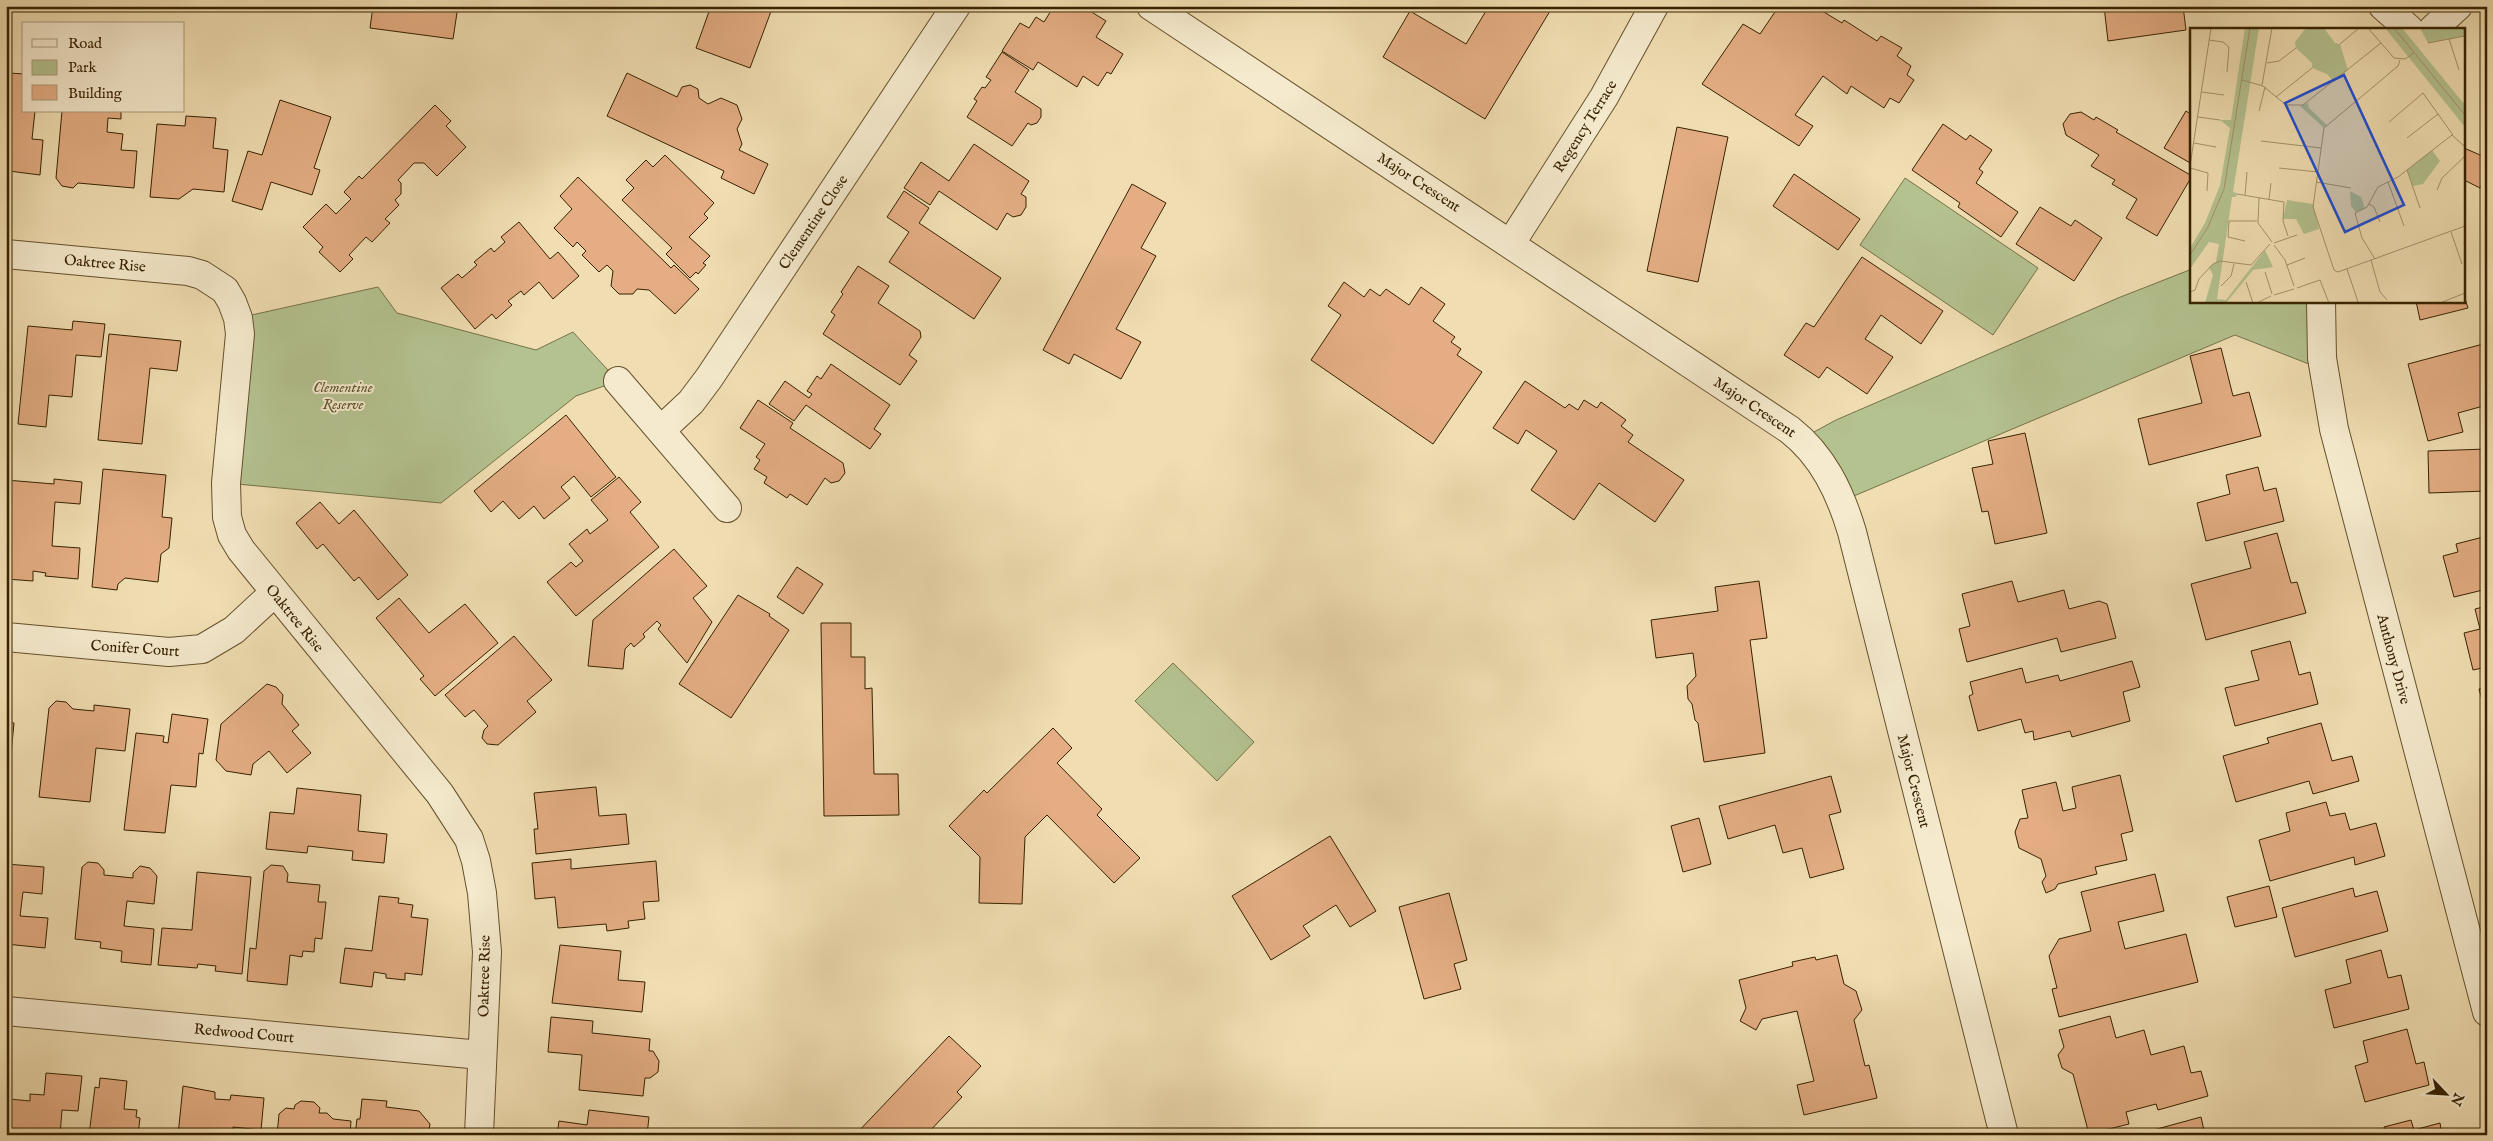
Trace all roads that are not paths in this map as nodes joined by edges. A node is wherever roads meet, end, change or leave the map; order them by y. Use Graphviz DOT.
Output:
graph roads {
  1 [pos="956,6"];
  2 [pos="1654,6"];
  3 [pos="2382,6"];
  4 [pos="2458,6"];
  5 [pos="1157,8"];
  6 [pos="2409,28"];
  7 [pos="2434,28"];
  8 [pos="1511,243"];
  9 [pos="6,254"];
  10 [pos="2321,302"];
  11 [pos="618,381"];
  12 [pos="661,430"];
  13 [pos="727,508"];
  14 [pos="274,593"];
  15 [pos="6,637"];
  16 [pos="6,1011"];
  17 [pos="2487,1012"];
  18 [pos="481,1055"];
  19 [pos="479,1135"];
  20 [pos="2004,1135"];
  1 -- 12 [label="street, Clementine Close"];
  2 -- 8 [label="street, Regency Terrace"];
  3 -- 6 [label="street"];
  4 -- 7 [label="street"];
  5 -- 8 [label="street, Major Crescent"];
  8 -- 20 [label="street, Major Crescent"];
  9 -- 14 [label="street, Oaktree Rise"];
  10 -- 17 [label="street, Anthony Drive"];
  11 -- 12 [label="street"];
  12 -- 13 [label="street"];
  14 -- 15 [label="street, Conifer Court"];
  14 -- 18 [label="street, Oaktree Rise"];
  16 -- 18 [label="street, Redwood Court"];
  18 -- 19 [label="street, Oaktree Rise"];
}
